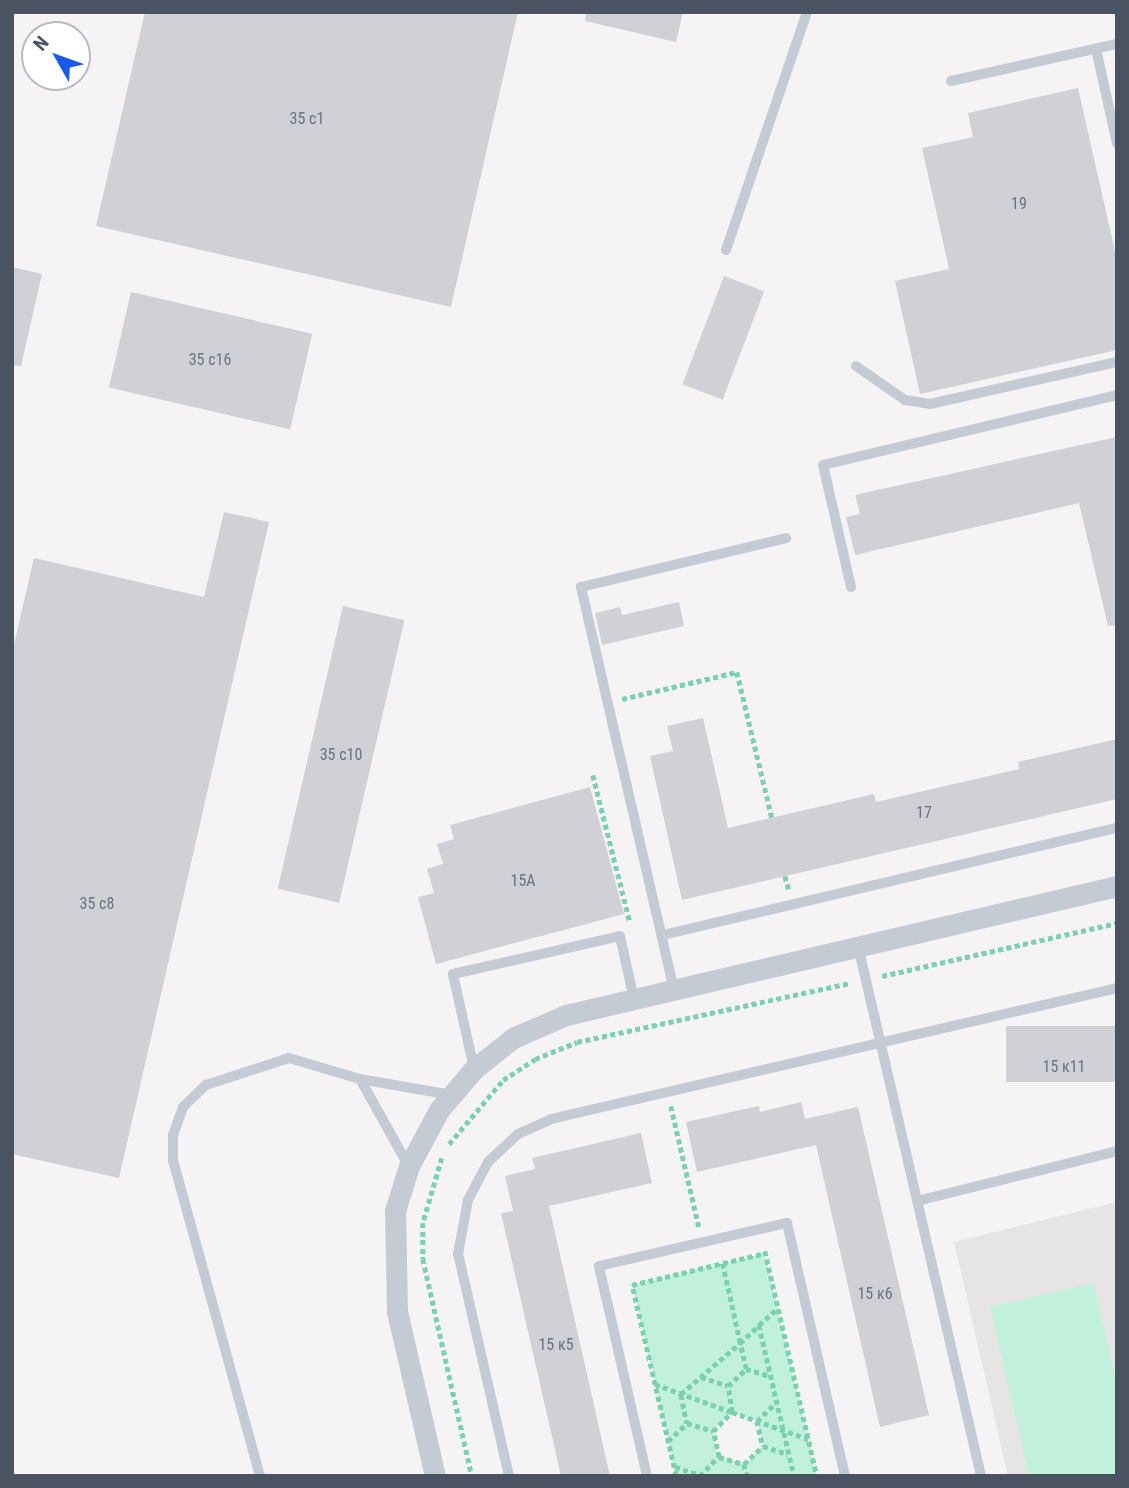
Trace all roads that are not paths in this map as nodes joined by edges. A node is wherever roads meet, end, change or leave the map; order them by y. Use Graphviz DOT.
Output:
graph roads {
  1 [pos="807,12"];
  2 [pos="1117,44"];
  3 [pos="1096,48"];
  4 [pos="951,81"];
  5 [pos="1117,144"];
  6 [pos="726,250"];
  7 [pos="1117,362"];
  8 [pos="856,366"];
  9 [pos="1117,395"];
  10 [pos="786,538"];
  11 [pos="851,587"];
  12 [pos="1117,828"];
  13 [pos="1117,886"];
  14 [pos="663,935"];
  15 [pos="858,946"];
  16 [pos="1117,988"];
  17 [pos="674,990"];
  18 [pos="634,999"];
  19 [pos="881,1042"];
  20 [pos="474,1069"];
  21 [pos="360,1079"];
  22 [pos="452,1095"];
  23 [pos="1117,1151"];
  24 [pos="409,1166"];
  25 [pos="917,1201"];
  26 [pos="260,1476"];
  27 [pos="435,1476"];
  28 [pos="509,1476"];
  29 [pos="647,1476"];
  30 [pos="845,1476"];
  31 [pos="981,1476"];
  1 -- 6 [label="lane"];
  2 -- 3 [label="lane"];
  3 -- 4 [label="lane"];
  3 -- 5 [label="lane"];
  7 -- 8 [label="lane"];
  9 -- 11 [label="lane"];
  10 -- 14 [label="lane"];
  12 -- 14 [label="lane"];
  13 -- 15 [label="street"];
  14 -- 17 [label="lane"];
  15 -- 17 [label="street"];
  15 -- 19 [label="lane"];
  16 -- 19 [label="lane"];
  17 -- 18 [label="street"];
  18 -- 20 [label="street"];
  18 -- 20 [label="lane"];
  19 -- 25 [label="lane"];
  19 -- 28 [label="lane"];
  20 -- 22 [label="street"];
  21 -- 22 [label="lane"];
  21 -- 24 [label="lane"];
  21 -- 26 [label="lane"];
  22 -- 24 [label="street"];
  23 -- 25 [label="lane"];
  24 -- 27 [label="street"];
  25 -- 31 [label="lane"];
  29 -- 30 [label="lane"];
}
